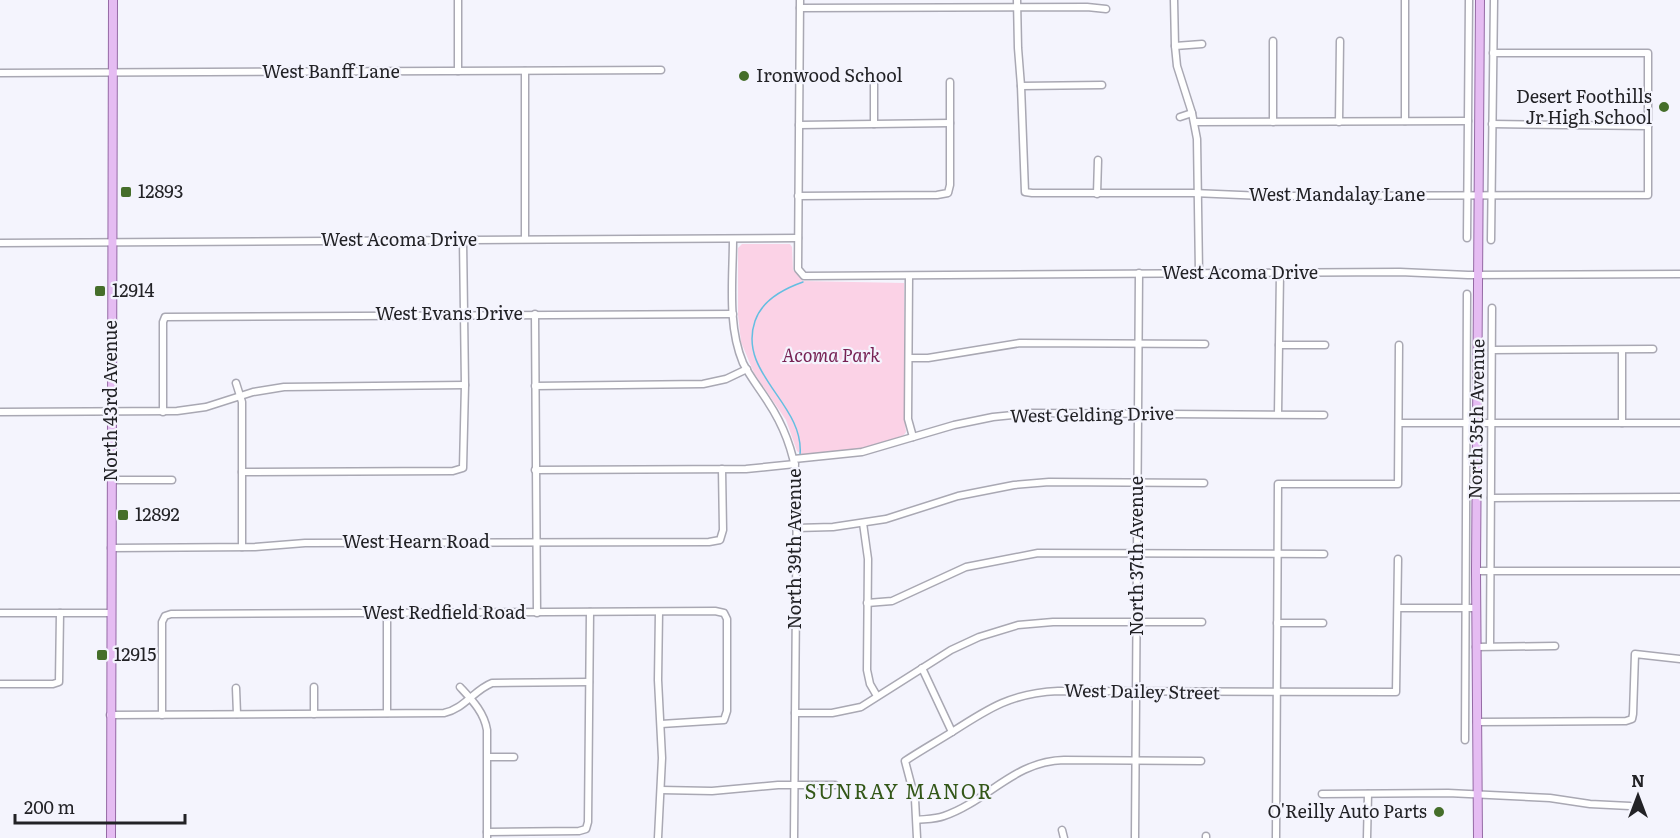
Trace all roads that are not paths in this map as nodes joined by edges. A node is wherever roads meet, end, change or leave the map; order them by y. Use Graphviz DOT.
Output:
graph roads {
  1 [pos="113,0"];
  2 [pos="458,0"];
  3 [pos="800,0"];
  4 [pos="1174,0"];
  5 [pos="1406,0"];
  6 [pos="1469,0"];
  7 [pos="1480,0"];
  8 [pos="1494,0"];
  9 [pos="1017,3"];
  10 [pos="800,8"];
  11 [pos="1106,9"];
  12 [pos="1273,41"];
  13 [pos="1340,41"];
  14 [pos="1202,44"];
  15 [pos="1175,46"];
  16 [pos="1493,53"];
  17 [pos="661,70"];
  18 [pos="458,71"];
  19 [pos="525,71"];
  20 [pos="0,73"];
  21 [pos="113,73"];
  22 [pos="950,82"];
  23 [pos="874,83"];
  24 [pos="1102,85"];
  25 [pos="1022,86"];
  26 [pos="1192,113"];
  27 [pos="1180,117"];
  28 [pos="1405,121"];
  29 [pos="1468,121"];
  30 [pos="1195,122"];
  31 [pos="1273,122"];
  32 [pos="1339,122"];
  33 [pos="950,123"];
  34 [pos="874,124"];
  35 [pos="1492,124"];
  36 [pos="799,125"];
  37 [pos="1648,126"];
  38 [pos="1098,160"];
  39 [pos="1097,194"];
  40 [pos="1199,194"];
  41 [pos="1468,195"];
  42 [pos="1478,195"];
  43 [pos="1492,195"];
  44 [pos="798,196"];
  45 [pos="798,238"];
  46 [pos="1467,238"];
  47 [pos="525,239"];
  48 [pos="733,239"];
  49 [pos="463,240"];
  50 [pos="1491,240"];
  51 [pos="0,243"];
  52 [pos="112,243"];
  53 [pos="1139,273"];
  54 [pos="1199,273"];
  55 [pos="1280,273"];
  56 [pos="1680,274"];
  57 [pos="1478,275"];
  58 [pos="909,276"];
  59 [pos="1467,294"];
  60 [pos="1492,308"];
  61 [pos="464,314"];
  62 [pos="535,314"];
  63 [pos="733,314"];
  64 [pos="1138,344"];
  65 [pos="1205,345"];
  66 [pos="1279,345"];
  67 [pos="1325,345"];
  68 [pos="1399,345"];
  69 [pos="1653,349"];
  70 [pos="1492,350"];
  71 [pos="1622,350"];
  72 [pos="909,358"];
  73 [pos="747,369"];
  74 [pos="236,383"];
  75 [pos="465,386"];
  76 [pos="535,386"];
  77 [pos="240,396"];
  78 [pos="0,411"];
  79 [pos="111,412"];
  80 [pos="163,412"];
  81 [pos="1138,413"];
  82 [pos="1278,414"];
  83 [pos="1324,415"];
  84 [pos="1399,423"];
  85 [pos="1466,423"];
  86 [pos="1622,423"];
  87 [pos="1680,423"];
  88 [pos="1477,424"];
  89 [pos="1491,424"];
  90 [pos="912,437"];
  91 [pos="607,460"];
  92 [pos="701,460"];
  93 [pos="392,461"];
  94 [pos="795,461"];
  95 [pos="314,462"];
  96 [pos="701,469"];
  97 [pos="722,469"];
  98 [pos="536,470"];
  99 [pos="607,470"];
  100 [pos="392,471"];
  101 [pos="242,472"];
  102 [pos="314,472"];
  103 [pos="111,480"];
  104 [pos="172,480"];
  105 [pos="1137,483"];
  106 [pos="1204,483"];
  107 [pos="1680,497"];
  108 [pos="1491,498"];
  109 [pos="863,523"];
  110 [pos="796,528"];
  111 [pos="536,542"];
  112 [pos="242,547"];
  113 [pos="111,548"];
  114 [pos="1137,553"];
  115 [pos="1277,553"];
  116 [pos="1324,554"];
  117 [pos="1398,559"];
  118 [pos="1476,571"];
  119 [pos="1491,571"];
  120 [pos="1680,571"];
  121 [pos="867,603"];
  122 [pos="1398,608"];
  123 [pos="1465,608"];
  124 [pos="1476,608"];
  125 [pos="590,612"];
  126 [pos="659,612"];
  127 [pos="0,613"];
  128 [pos="60,613"];
  129 [pos="111,613"];
  130 [pos="537,613"];
  131 [pos="387,614"];
  132 [pos="1136,622"];
  133 [pos="1202,622"];
  134 [pos="1277,623"];
  135 [pos="1323,623"];
  136 [pos="1490,646"];
  137 [pos="1555,646"];
  138 [pos="1476,647"];
  139 [pos="1680,659"];
  140 [pos="922,668"];
  141 [pos="589,682"];
  142 [pos="0,684"];
  143 [pos="314,687"];
  144 [pos="460,687"];
  145 [pos="236,688"];
  146 [pos="1136,692"];
  147 [pos="1276,693"];
  148 [pos="878,696"];
  149 [pos="470,698"];
  150 [pos="387,713"];
  151 [pos="795,713"];
  152 [pos="237,714"];
  153 [pos="314,714"];
  154 [pos="110,715"];
  155 [pos="162,715"];
  156 [pos="1477,722"];
  157 [pos="660,724"];
  158 [pos="952,732"];
  159 [pos="1465,740"];
  160 [pos="488,757"];
  161 [pos="514,757"];
  162 [pos="1136,761"];
  163 [pos="1201,762"];
  164 [pos="794,785"];
  165 [pos="835,785"];
  166 [pos="661,790"];
  167 [pos="1322,794"];
  168 [pos="1368,794"];
  169 [pos="1478,795"];
  170 [pos="1630,806"];
  171 [pos="917,820"];
  172 [pos="1062,830"];
  173 [pos="487,835"];
  174 [pos="111,838"];
  175 [pos="658,838"];
  176 [pos="794,838"];
  177 [pos="917,838"];
  178 [pos="1064,838"];
  179 [pos="1135,838"];
  180 [pos="1276,838"];
  181 [pos="1368,838"];
  182 [pos="1478,838"];
  1 -- 21 [label="main road, North 43rd Avenue"];
  2 -- 18 [label="street"];
  3 -- 10 [label="street"];
  4 -- 15 [label="street"];
  5 -- 28 [label="street"];
  6 -- 29 [label="street"];
  7 -- 42 [label="main road, North 35th Avenue"];
  8 -- 16 [label="street"];
  9 -- 10 [label="street"];
  9 -- 11 [label="street"];
  9 -- 25 [label="street"];
  10 -- 36 [label="street"];
  12 -- 31 [label="street"];
  13 -- 32 [label="street"];
  14 -- 15 [label="street"];
  15 -- 26 [label="street"];
  16 -- 35 [label="street"];
  16 -- 37 [label="street"];
  17 -- 19 [label="street, West Banff Lane"];
  18 -- 19 [label="street, West Banff Lane"];
  18 -- 21 [label="street, West Banff Lane"];
  19 -- 47 [label="street"];
  20 -- 21 [label="street, West Banff Lane"];
  21 -- 52 [label="main road, North 43rd Avenue"];
  22 -- 33 [label="street"];
  23 -- 34 [label="street"];
  24 -- 25 [label="street"];
  25 -- 39 [label="street, West Mandalay Lane"];
  26 -- 27 [label="street"];
  26 -- 30 [label="street"];
  28 -- 29 [label="street"];
  28 -- 32 [label="street"];
  29 -- 41 [label="street"];
  30 -- 31 [label="street"];
  30 -- 40 [label="street"];
  31 -- 32 [label="street"];
  33 -- 34 [label="street"];
  33 -- 44 [label="street"];
  34 -- 36 [label="street"];
  35 -- 37 [label="street"];
  35 -- 43 [label="street"];
  36 -- 44 [label="street"];
  37 -- 43 [label="street, West Mandalay Lane"];
  38 -- 39 [label="street"];
  39 -- 40 [label="street, West Mandalay Lane"];
  40 -- 41 [label="street, West Mandalay Lane"];
  40 -- 54 [label="street"];
  41 -- 42 [label="street, West Mandalay Lane"];
  41 -- 46 [label="street"];
  42 -- 43 [label="street, West Mandalay Lane"];
  42 -- 57 [label="main road, North 35th Avenue"];
  43 -- 50 [label="street"];
  44 -- 45 [label="street"];
  45 -- 48 [label="street, West Acoma Drive"];
  45 -- 58 [label="street, West Acoma Drive"];
  47 -- 48 [label="street, West Acoma Drive"];
  47 -- 49 [label="street, West Acoma Drive"];
  48 -- 63 [label="street, North 39th Avenue"];
  49 -- 52 [label="street, West Acoma Drive"];
  49 -- 61 [label="street"];
  51 -- 52 [label="street, West Acoma Drive"];
  52 -- 79 [label="main road, North 43rd Avenue"];
  53 -- 54 [label="street, West Acoma Drive"];
  53 -- 58 [label="street, West Acoma Drive"];
  53 -- 64 [label="street, North 37th Avenue"];
  54 -- 55 [label="street, West Acoma Drive"];
  55 -- 57 [label="street, West Acoma Drive"];
  55 -- 66 [label="street"];
  56 -- 57 [label="street, West Acoma Drive"];
  57 -- 88 [label="main road, North 35th Avenue"];
  58 -- 72 [label="street"];
  59 -- 85 [label="street, North 35th Avenue"];
  60 -- 70 [label="street, North 35th Avenue"];
  61 -- 62 [label="street, West Evans Drive"];
  61 -- 75 [label="street"];
  61 -- 80 [label="street, West Evans Drive"];
  62 -- 63 [label="street, West Evans Drive"];
  62 -- 76 [label="street"];
  63 -- 73 [label="street, North 39th Avenue"];
  64 -- 65 [label="street"];
  64 -- 72 [label="street"];
  64 -- 81 [label="street, North 37th Avenue"];
  66 -- 67 [label="street"];
  66 -- 82 [label="street"];
  68 -- 84 [label="street"];
  69 -- 71 [label="street"];
  70 -- 71 [label="street"];
  70 -- 89 [label="street, North 35th Avenue"];
  71 -- 86 [label="street"];
  72 -- 90 [label="street"];
  73 -- 76 [label="street"];
  73 -- 94 [label="street, North 39th Avenue"];
  74 -- 77 [label="street"];
  75 -- 77 [label="street"];
  75 -- 100 [label="street"];
  76 -- 98 [label="street"];
  77 -- 80 [label="street"];
  77 -- 101 [label="street"];
  78 -- 79 [label="street"];
  79 -- 80 [label="street"];
  79 -- 103 [label="main road, North 43rd Avenue"];
  81 -- 82 [label="street, West Gelding Drive"];
  81 -- 90 [label="street, West Gelding Drive"];
  81 -- 105 [label="street, North 37th Avenue"];
  82 -- 83 [label="street, West Gelding Drive"];
  84 -- 85 [label="street"];
  84 -- 115 [label="street"];
  85 -- 88 [label="street"];
  85 -- 123 [label="street, North 35th Avenue"];
  86 -- 87 [label="street"];
  86 -- 89 [label="street"];
  88 -- 89 [label="street"];
  88 -- 118 [label="main road, North 35th Avenue"];
  89 -- 108 [label="street, North 35th Avenue"];
  90 -- 94 [label="street, West Gelding Drive"];
  91 -- 99 [label="street"];
  92 -- 96 [label="street"];
  93 -- 100 [label="street"];
  94 -- 97 [label="street, West Gelding Drive"];
  94 -- 110 [label="street, North 39th Avenue"];
  95 -- 102 [label="street"];
  96 -- 97 [label="street, West Gelding Drive"];
  96 -- 99 [label="street, West Gelding Drive"];
  97 -- 111 [label="street, West Hearn Road"];
  98 -- 99 [label="street, West Gelding Drive"];
  98 -- 111 [label="street"];
  100 -- 102 [label="street"];
  101 -- 102 [label="street"];
  101 -- 112 [label="street"];
  103 -- 104 [label="street"];
  103 -- 113 [label="main road, North 43rd Avenue"];
  105 -- 106 [label="street"];
  105 -- 109 [label="street"];
  105 -- 114 [label="street, North 37th Avenue"];
  107 -- 108 [label="street"];
  108 -- 119 [label="street, North 35th Avenue"];
  109 -- 110 [label="street"];
  109 -- 121 [label="street"];
  110 -- 151 [label="street, North 39th Avenue"];
  111 -- 112 [label="street, West Hearn Road"];
  111 -- 130 [label="street"];
  112 -- 113 [label="street, West Hearn Road"];
  113 -- 129 [label="main road, North 43rd Avenue"];
  114 -- 115 [label="street"];
  114 -- 121 [label="street"];
  114 -- 132 [label="street, North 37th Avenue"];
  115 -- 116 [label="street"];
  115 -- 134 [label="street"];
  117 -- 122 [label="street"];
  118 -- 119 [label="street"];
  118 -- 124 [label="main road, North 35th Avenue"];
  119 -- 120 [label="street"];
  119 -- 136 [label="street, North 35th Avenue"];
  121 -- 148 [label="street"];
  122 -- 123 [label="street"];
  122 -- 147 [label="street, West Dailey Street"];
  123 -- 124 [label="street"];
  123 -- 159 [label="street, North 35th Avenue"];
  124 -- 138 [label="main road, North 35th Avenue"];
  125 -- 126 [label="street, West Redfield Road"];
  125 -- 130 [label="street, West Redfield Road"];
  125 -- 141 [label="street"];
  126 -- 157 [label="street"];
  126 -- 157 [label="street, West Redfield Road"];
  127 -- 128 [label="street"];
  128 -- 129 [label="street"];
  128 -- 142 [label="street"];
  129 -- 154 [label="main road, North 43rd Avenue"];
  130 -- 131 [label="street, West Redfield Road"];
  131 -- 150 [label="street"];
  131 -- 155 [label="street, West Redfield Road"];
  132 -- 133 [label="street"];
  132 -- 140 [label="street"];
  132 -- 146 [label="street, North 37th Avenue"];
  134 -- 135 [label="street"];
  134 -- 147 [label="street"];
  136 -- 137 [label="street"];
  136 -- 138 [label="street"];
  138 -- 156 [label="main road, North 35th Avenue"];
  139 -- 156 [label="street"];
  140 -- 148 [label="street"];
  140 -- 158 [label="street"];
  141 -- 149 [label="street"];
  141 -- 173 [label="street"];
  143 -- 153 [label="street"];
  144 -- 149 [label="street"];
  145 -- 152 [label="street"];
  146 -- 147 [label="street, West Dailey Street"];
  146 -- 158 [label="street, West Dailey Street"];
  146 -- 162 [label="street, North 37th Avenue"];
  147 -- 180 [label="street"];
  148 -- 151 [label="street"];
  149 -- 150 [label="street"];
  149 -- 160 [label="street"];
  150 -- 153 [label="street"];
  151 -- 164 [label="street, North 39th Avenue"];
  152 -- 153 [label="street"];
  152 -- 155 [label="street"];
  154 -- 155 [label="street"];
  154 -- 174 [label="main road, North 43rd Avenue"];
  156 -- 169 [label="main road, North 35th Avenue"];
  157 -- 166 [label="street"];
  158 -- 171 [label="street, West Dailey Street"];
  160 -- 161 [label="street"];
  160 -- 173 [label="street"];
  162 -- 163 [label="street"];
  162 -- 171 [label="street"];
  162 -- 179 [label="street, North 37th Avenue"];
  164 -- 165 [label="street"];
  164 -- 166 [label="street"];
  164 -- 176 [label="street, North 39th Avenue"];
  166 -- 175 [label="street"];
  167 -- 168 [label="street"];
  168 -- 169 [label="street"];
  168 -- 181 [label="street"];
  169 -- 170 [label="street"];
  169 -- 182 [label="main road, North 35th Avenue"];
  171 -- 177 [label="street"];
  172 -- 178 [label="street"];
}
